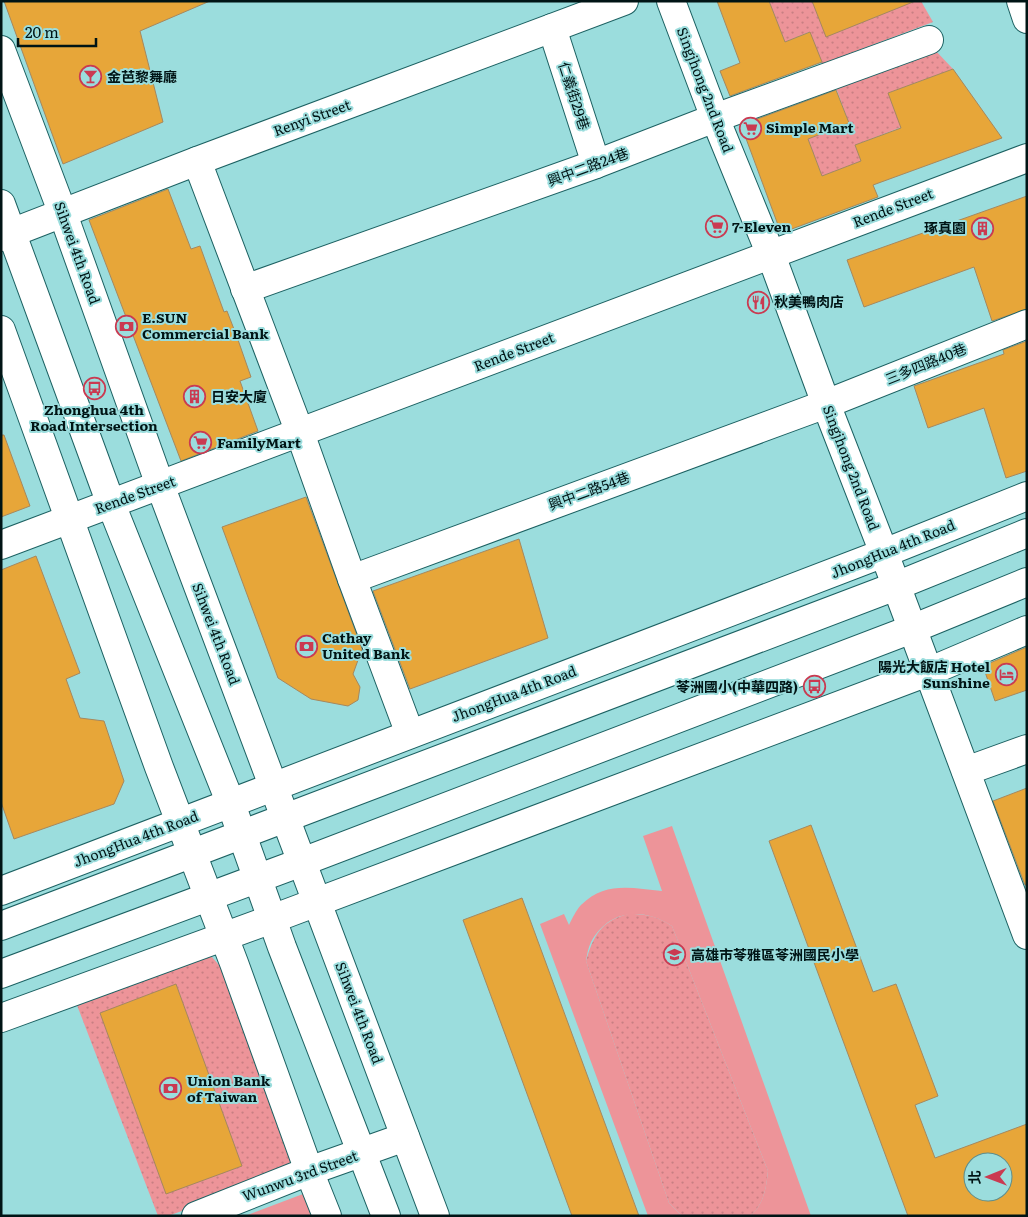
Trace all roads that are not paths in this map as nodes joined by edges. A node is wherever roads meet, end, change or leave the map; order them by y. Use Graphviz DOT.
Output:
graph roads {
  1 [pos="624,1"];
  2 [pos="671,1"];
  3 [pos="1021,1"];
  4 [pos="1027,19"];
  5 [pos="552,28"];
  6 [pos="930,40"];
  7 [pos="1,50"];
  8 [pos="715,118"];
  9 [pos="1027,158"];
  10 [pos="197,161"];
  11 [pos="596,164"];
  12 [pos="1,204"];
  13 [pos="63,214"];
  14 [pos="7,235"];
  15 [pos="771,255"];
  16 [pos="245,289"];
  17 [pos="1027,324"];
  18 [pos="1,330"];
  19 [pos="826,404"];
  20 [pos="300,432"];
  21 [pos="160,485"];
  22 [pos="1027,496"];
  23 [pos="112,504"];
  24 [pos="71,519"];
  25 [pos="1027,533"];
  26 [pos="1,546"];
  27 [pos="884,553"];
  28 [pos="352,579"];
  29 [pos="1027,582"];
  30 [pos="896,586"];
  31 [pos="912,629"];
  32 [pos="1027,630"];
  33 [pos="928,672"];
  34 [pos="410,734"];
  35 [pos="1027,749"];
  36 [pos="966,771"];
  37 [pos="274,787"];
  38 [pos="231,804"];
  39 [pos="286,818"];
  40 [pos="180,822"];
  41 [pos="241,834"];
  42 [pos="191,852"];
  43 [pos="302,862"];
  44 [pos="257,879"];
  45 [pos="1,891"];
  46 [pos="208,897"];
  47 [pos="317,902"];
  48 [pos="1021,903"];
  49 [pos="272,919"];
  50 [pos="1,926"];
  51 [pos="1027,935"];
  52 [pos="223,937"];
  53 [pos="1,974"];
  54 [pos="1,1018"];
  55 [pos="405,1137"];
  56 [pos="362,1153"];
  57 [pos="309,1171"];
  58 [pos="196,1216"];
  59 [pos="327,1216"];
  60 [pos="386,1216"];
  61 [pos="435,1216"];
  1 -- 5 [label="street, Renyi Street"];
  2 -- 8 [label="street, Singjhong 2nd Road"];
  3 -- 4 [label="street"];
  5 -- 10 [label="street, Renyi Street"];
  5 -- 11 [label="street, 仁義街29巷"];
  6 -- 8 [label="street, 興中二路24巷"];
  7 -- 13 [label="street, Sihwei 4th Road"];
  8 -- 11 [label="street, 興中二路24巷"];
  8 -- 15 [label="street, Singjhong 2nd Road"];
  9 -- 15 [label="street, Rende Street"];
  10 -- 13 [label="street, Renyi Street"];
  10 -- 16 [label="street"];
  11 -- 16 [label="street, 興中二路24巷"];
  12 -- 14 [label="street"];
  13 -- 14 [label="street, Renyi Street"];
  13 -- 21 [label="street, Sihwei 4th Road"];
  14 -- 23 [label="street"];
  15 -- 19 [label="street, Singjhong 2nd Road"];
  15 -- 20 [label="street, Rende Street"];
  16 -- 20 [label="street"];
  17 -- 19 [label="street, 三多四路40巷"];
  18 -- 24 [label="street"];
  19 -- 27 [label="street, Singjhong 2nd Road"];
  19 -- 28 [label="street, 興中二路54巷"];
  20 -- 21 [label="street, Rende Street"];
  20 -- 28 [label="street"];
  21 -- 23 [label="street, Rende Street"];
  21 -- 37 [label="street, Sihwei 4th Road"];
  22 -- 27 [label="street, JhongHua 4th Road"];
  23 -- 24 [label="street, Rende Street"];
  23 -- 38 [label="street"];
  24 -- 26 [label="street, Rende Street"];
  24 -- 40 [label="street"];
  25 -- 30 [label="street"];
  27 -- 30 [label="street, Singjhong 2nd Road"];
  27 -- 34 [label="street, JhongHua 4th Road"];
  28 -- 34 [label="street"];
  29 -- 31 [label="street"];
  30 -- 31 [label="street, Singjhong 2nd Road"];
  30 -- 39 [label="street"];
  31 -- 33 [label="street, Singjhong 2nd Road"];
  31 -- 43 [label="street"];
  32 -- 33 [label="street"];
  33 -- 36 [label="street, Singjhong 2nd Road"];
  33 -- 47 [label="street"];
  34 -- 37 [label="street, JhongHua 4th Road"];
  35 -- 36 [label="street"];
  36 -- 48 [label="street, Singjhong 2nd Road"];
  37 -- 38 [label="street, JhongHua 4th Road"];
  37 -- 39 [label="street, Sihwei 4th Road"];
  38 -- 40 [label="street, JhongHua 4th Road"];
  38 -- 41 [label="street"];
  39 -- 41 [label="street"];
  39 -- 43 [label="street, Sihwei 4th Road"];
  40 -- 42 [label="street"];
  40 -- 45 [label="street, JhongHua 4th Road"];
  41 -- 42 [label="street"];
  41 -- 44 [label="street"];
  42 -- 46 [label="street"];
  42 -- 50 [label="street"];
  43 -- 44 [label="street"];
  43 -- 47 [label="street, Sihwei 4th Road"];
  44 -- 46 [label="street"];
  44 -- 49 [label="street"];
  46 -- 52 [label="street"];
  46 -- 53 [label="street"];
  47 -- 49 [label="street"];
  47 -- 55 [label="street, Sihwei 4th Road"];
  48 -- 51 [label="street, Singjhong 2nd Road"];
  49 -- 52 [label="street"];
  49 -- 56 [label="street"];
  52 -- 54 [label="street"];
  52 -- 57 [label="street"];
  55 -- 56 [label="street, Wunwu 3rd Street"];
  55 -- 61 [label="street, Sihwei 4th Road"];
  56 -- 57 [label="street, Wunwu 3rd Street"];
  56 -- 60 [label="street"];
  57 -- 58 [label="street, Wunwu 3rd Street"];
  57 -- 59 [label="street"];
}
